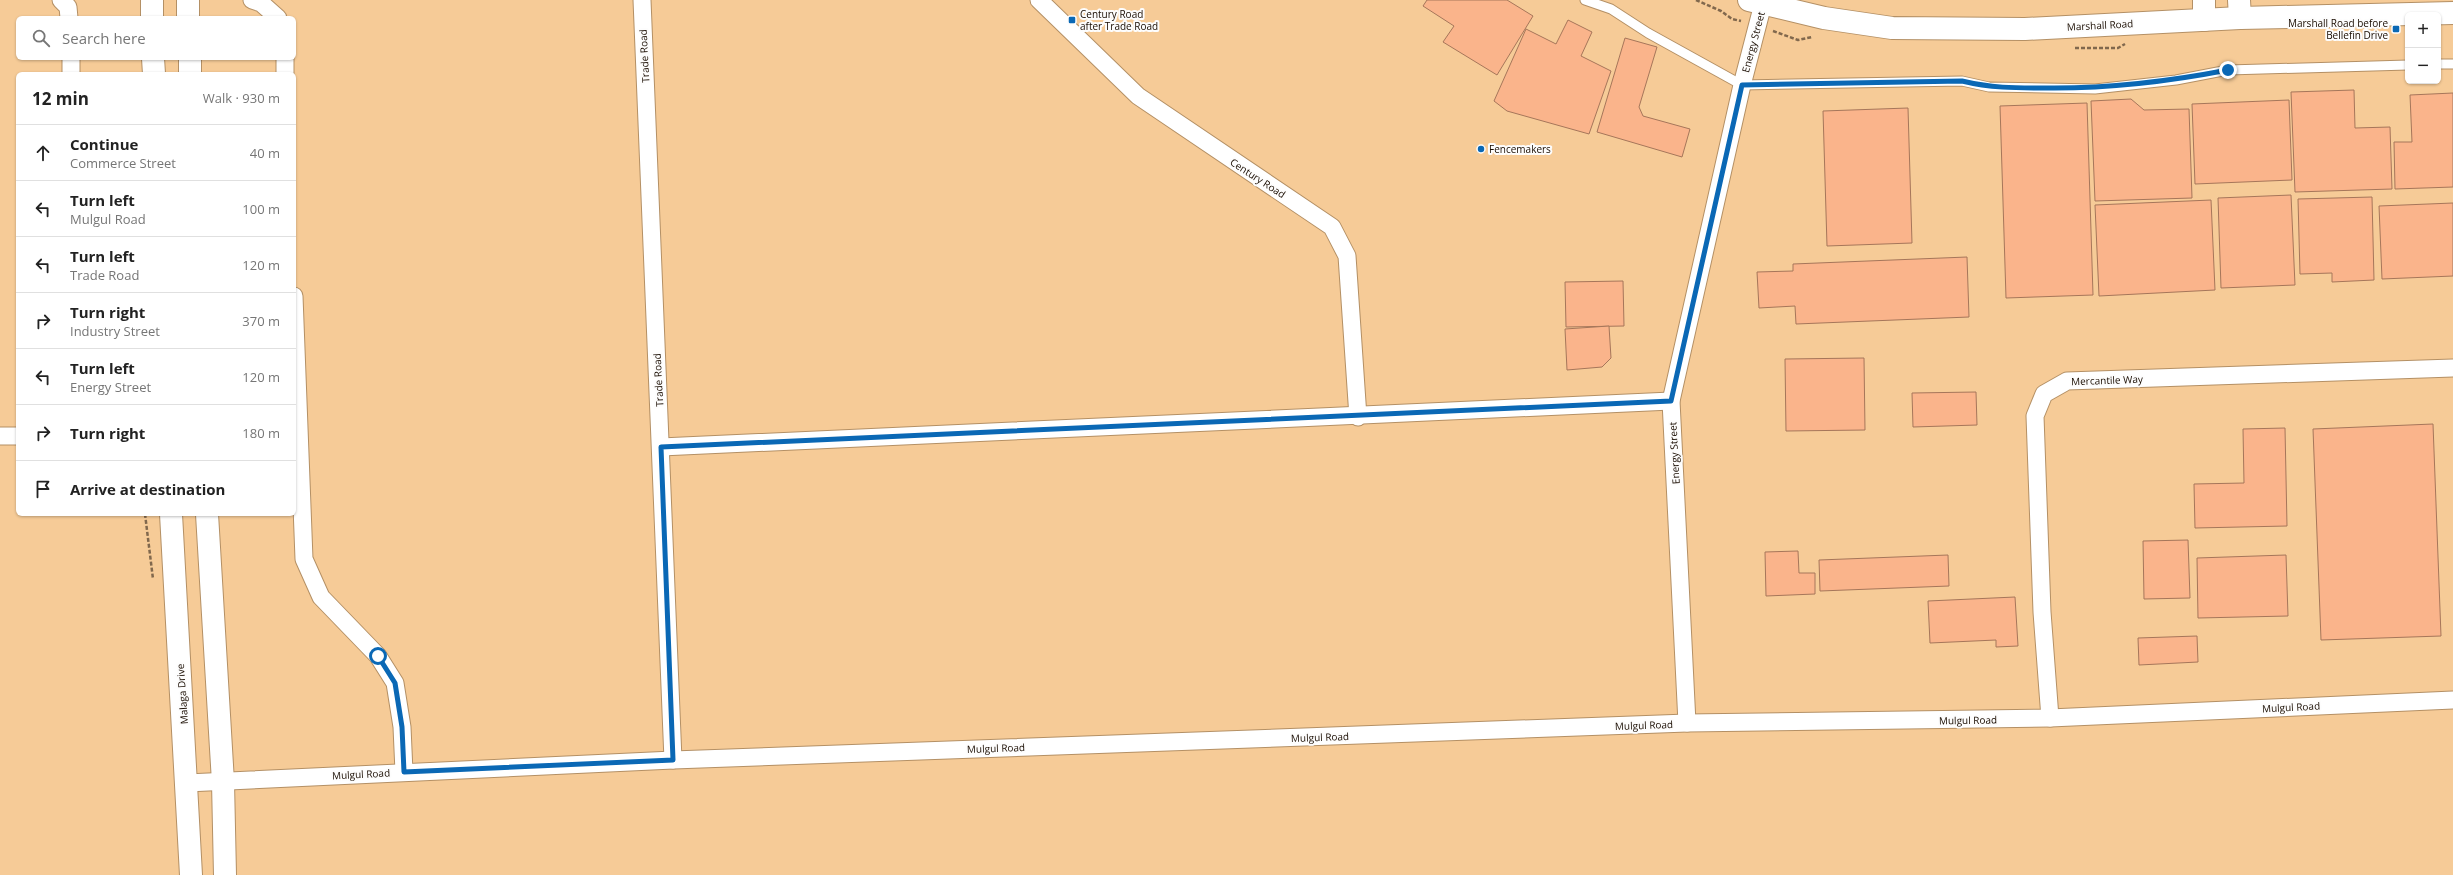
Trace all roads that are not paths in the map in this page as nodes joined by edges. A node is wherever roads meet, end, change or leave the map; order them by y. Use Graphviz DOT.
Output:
graph roads {
  1 [pos="61,0"];
  2 [pos="152,0"];
  3 [pos="188,0"];
  4 [pos="252,0"];
  5 [pos="642,0"];
  6 [pos="1040,0"];
  7 [pos="1585,0"];
  8 [pos="1758,1"];
  9 [pos="2239,9"];
  10 [pos="2204,10"];
  11 [pos="2453,13"];
  12 [pos="69,16"];
  13 [pos="152,16"];
  14 [pos="188,16"];
  15 [pos="276,16"];
  16 [pos="71,60"];
  17 [pos="154,60"];
  18 [pos="190,60"];
  19 [pos="285,60"];
  20 [pos="2441,64"];
  21 [pos="2453,64"];
  22 [pos="2405,65"];
  23 [pos="71,72"];
  24 [pos="154,72"];
  25 [pos="190,72"];
  26 [pos="285,72"];
  27 [pos="1742,85"];
  28 [pos="296,349"];
  29 [pos="2453,368"];
  30 [pos="1671,401"];
  31 [pos="1358,417"];
  32 [pos="0,436"];
  33 [pos="16,436"];
  34 [pos="661,447"];
  35 [pos="171,516"];
  36 [pos="207,516"];
  37 [pos="2453,700"];
  38 [pos="2050,718"];
  39 [pos="1687,724"];
  40 [pos="673,760"];
  41 [pos="404,772"];
  42 [pos="187,782"];
  43 [pos="223,782"];
  44 [pos="191,875"];
  45 [pos="225,875"];
  1 -- 12 [label="street"];
  2 -- 13 [label="main road"];
  3 -- 14 [label="main road"];
  4 -- 15 [label="street"];
  5 -- 34 [label="street, Trade Road"];
  6 -- 31 [label="street, Century Road"];
  7 -- 27 [label="lane"];
  8 -- 10 [label="main road, Marshall Road"];
  8 -- 27 [label="street, Energy Street"];
  9 -- 10 [label="main road, Marshall Road"];
  9 -- 11 [label="main road, Marshall Road"];
  16 -- 23 [label="street"];
  17 -- 24 [label="main road"];
  18 -- 25 [label="main road"];
  19 -- 26 [label="street"];
  20 -- 21 [label="lane"];
  22 -- 27 [label="lane"];
  27 -- 30 [label="street, Energy Street"];
  28 -- 41 [label="street"];
  29 -- 38 [label="street, Mercantile Way"];
  30 -- 31 [label="street"];
  30 -- 39 [label="street, Energy Street"];
  31 -- 34 [label="street"];
  32 -- 33 [label="street"];
  34 -- 40 [label="street, Trade Road"];
  35 -- 42 [label="main road, Malaga Drive"];
  36 -- 43 [label="main road"];
  37 -- 38 [label="street, Mulgul Road"];
  38 -- 39 [label="street, Mulgul Road"];
  39 -- 40 [label="street, Mulgul Road"];
  40 -- 41 [label="street, Mulgul Road"];
  41 -- 43 [label="street, Mulgul Road"];
  42 -- 43 [label="street, Mulgul Road"];
  42 -- 44 [label="main road, Malaga Drive"];
  43 -- 45 [label="main road"];
}
